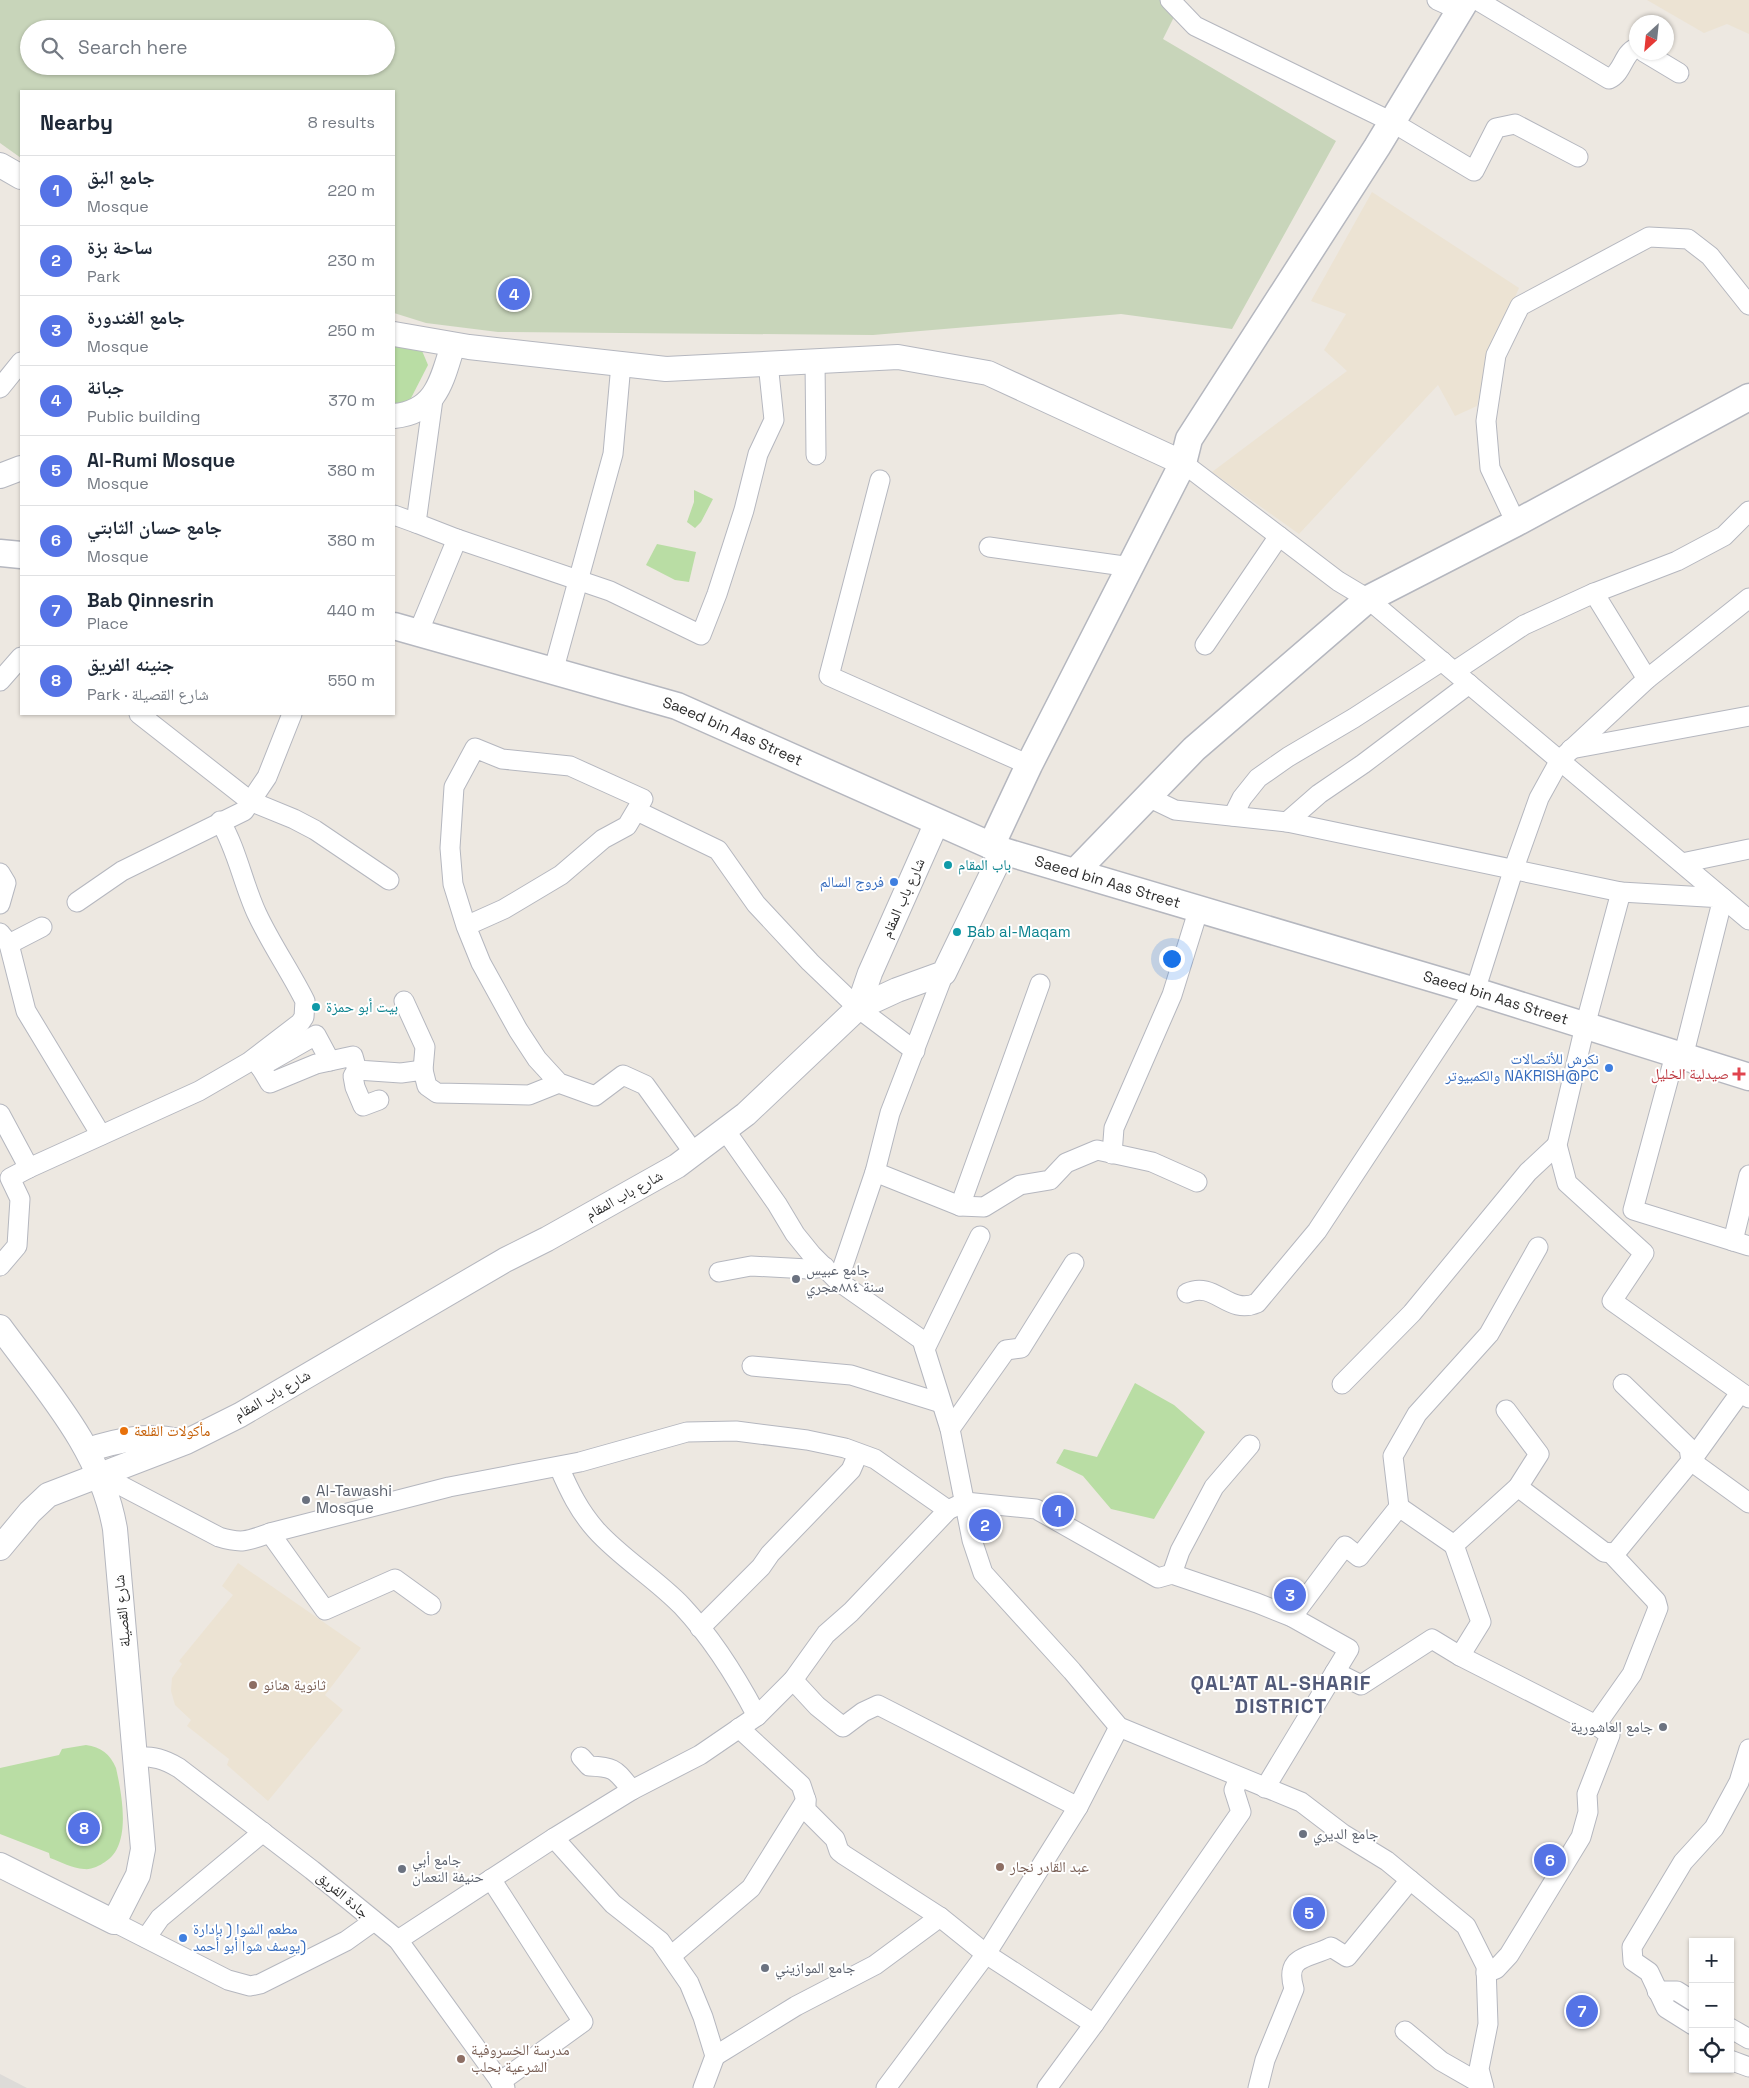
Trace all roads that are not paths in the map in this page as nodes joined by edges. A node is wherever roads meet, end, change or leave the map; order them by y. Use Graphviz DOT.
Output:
graph roads {
  1 [pos="1170,0"];
  2 [pos="1460,3"];
  3 [pos="1629,53"];
  4 [pos="1658,60"];
  5 [pos="1679,72"];
  6 [pos="1392,122"];
  7 [pos="1578,157"];
  8 [pos="0,165"];
  9 [pos="20,176"];
  10 [pos="1749,305"];
  11 [pos="395,334"];
  12 [pos="453,345"];
  13 [pos="815,361"];
  14 [pos="20,363"];
  15 [pos="622,364"];
  16 [pos="768,364"];
  17 [pos="0,388"];
  18 [pos="1749,397"];
  19 [pos="433,399"];
  20 [pos="395,416"];
  21 [pos="816,456"];
  22 [pos="1183,463"];
  23 [pos="20,468"];
  24 [pos="0,476"];
  25 [pos="880,480"];
  26 [pos="1749,511"];
  27 [pos="395,515"];
  28 [pos="416,522"];
  29 [pos="1516,523"];
  30 [pos="1279,536"];
  31 [pos="457,539"];
  32 [pos="989,547"];
  33 [pos="0,553"];
  34 [pos="20,555"];
  35 [pos="1131,567"];
  36 [pos="579,581"];
  37 [pos="1594,594"];
  38 [pos="1749,598"];
  39 [pos="1368,599"];
  40 [pos="406,629"];
  41 [pos="1205,645"];
  42 [pos="20,658"];
  43 [pos="1448,666"];
  44 [pos="553,672"];
  45 [pos="1647,679"];
  46 [pos="0,682"];
  47 [pos="1469,684"];
  48 [pos="140,715"];
  49 [pos="292,715"];
  50 [pos="1749,716"];
  51 [pos="1565,755"];
  52 [pos="1029,765"];
  53 [pos="1148,797"];
  54 [pos="250,801"];
  55 [pos="637,811"];
  56 [pos="1233,816"];
  57 [pos="220,821"];
  58 [pos="937,822"];
  59 [pos="1287,822"];
  60 [pos="997,848"];
  61 [pos="1749,849"];
  62 [pos="1682,863"];
  63 [pos="1514,868"];
  64 [pos="1076,871"];
  65 [pos="0,872"];
  66 [pos="389,880"];
  67 [pos="1621,892"];
  68 [pos="1723,898"];
  69 [pos="77,902"];
  70 [pos="0,904"];
  71 [pos="1199,908"];
  72 [pos="1749,920"];
  73 [pos="466,926"];
  74 [pos="42,927"];
  75 [pos="4,939"];
  76 [pos="944,973"];
  77 [pos="1040,984"];
  78 [pos="1475,991"];
  79 [pos="404,1001"];
  80 [pos="858,1008"];
  81 [pos="1585,1026"];
  82 [pos="915,1051"];
  83 [pos="1679,1056"];
  84 [pos="330,1061"];
  85 [pos="257,1062"];
  86 [pos="357,1070"];
  87 [pos="423,1070"];
  88 [pos="1749,1077"];
  89 [pos="559,1083"];
  90 [pos="379,1100"];
  91 [pos="0,1114"];
  92 [pos="725,1130"];
  93 [pos="101,1135"];
  94 [pos="1557,1145"];
  95 [pos="694,1153"];
  96 [pos="1112,1154"];
  97 [pos="28,1168"];
  98 [pos="875,1172"];
  99 [pos="1749,1175"];
  100 [pos="1197,1182"];
  101 [pos="960,1206"];
  102 [pos="980,1236"];
  103 [pos="1741,1244"];
  104 [pos="1538,1247"];
  105 [pos="1074,1263"];
  106 [pos="0,1266"];
  107 [pos="825,1267"];
  108 [pos="720,1272"];
  109 [pos="838,1281"];
  110 [pos="1188,1293"];
  111 [pos="0,1327"];
  112 [pos="925,1349"];
  113 [pos="752,1366"];
  114 [pos="1342,1384"];
  115 [pos="1623,1384"];
  116 [pos="1744,1395"];
  117 [pos="941,1403"];
  118 [pos="1506,1410"];
  119 [pos="950,1429"];
  120 [pos="186,1442"];
  121 [pos="1250,1445"];
  122 [pos="88,1450"];
  123 [pos="858,1454"];
  124 [pos="1691,1461"];
  125 [pos="559,1467"];
  126 [pos="99,1474"];
  127 [pos="1518,1487"];
  128 [pos="965,1502"];
  129 [pos="1749,1503"];
  130 [pos="1399,1507"];
  131 [pos="948,1510"];
  132 [pos="270,1533"];
  133 [pos="1454,1545"];
  134 [pos="0,1548"];
  135 [pos="1611,1554"];
  136 [pos="1172,1574"];
  137 [pos="430,1605"];
  138 [pos="1292,1617"];
  139 [pos="700,1628"];
  140 [pos="1460,1656"];
  141 [pos="1335,1672"];
  142 [pos="793,1680"];
  143 [pos="757,1716"];
  144 [pos="1596,1726"];
  145 [pos="1119,1727"];
  146 [pos="739,1728"];
  147 [pos="1749,1749"];
  148 [pos="135,1757"];
  149 [pos="581,1757"];
  150 [pos="1239,1778"];
  151 [pos="1265,1788"];
  152 [pos="632,1790"];
  153 [pos="806,1800"];
  154 [pos="1078,1807"];
  155 [pos="262,1832"];
  156 [pos="554,1838"];
  157 [pos="0,1865"];
  158 [pos="491,1879"];
  159 [pos="1410,1880"];
  160 [pos="940,1917"];
  161 [pos="114,1922"];
  162 [pos="374,1922"];
  163 [pos="146,1938"];
  164 [pos="398,1940"];
  165 [pos="986,1954"];
  166 [pos="671,1956"];
  167 [pos="1486,1973"];
  168 [pos="1657,1991"];
  169 [pos="1689,2000"];
  170 [pos="1689,2022"];
  171 [pos="1094,2024"];
  172 [pos="1734,2030"];
  173 [pos="1405,2031"];
  174 [pos="1749,2039"];
  175 [pos="714,2056"];
  176 [pos="1734,2061"];
  177 [pos="1749,2067"];
  178 [pos="502,2085"];
  179 [pos="1483,2087"];
  180 [pos="704,2088"];
  181 [pos="886,2088"];
  182 [pos="1047,2088"];
  183 [pos="1258,2088"];
  1 -- 6 [label="street"];
  2 -- 3 [label="street"];
  2 -- 6 [label="main road"];
  4 -- 5 [label="street"];
  6 -- 7 [label="street"];
  6 -- 22 [label="main road"];
  8 -- 9 [label="street"];
  10 -- 29 [label="street"];
  11 -- 12 [label="street"];
  12 -- 15 [label="street"];
  12 -- 19 [label="street"];
  13 -- 16 [label="street"];
  13 -- 21 [label="street"];
  13 -- 22 [label="street"];
  14 -- 17 [label="street"];
  15 -- 16 [label="street"];
  15 -- 36 [label="street"];
  16 -- 36 [label="street"];
  18 -- 29 [label="main road"];
  19 -- 20 [label="street"];
  19 -- 28 [label="street"];
  22 -- 30 [label="street"];
  22 -- 35 [label="main road"];
  23 -- 24 [label="street"];
  25 -- 52 [label="street"];
  26 -- 37 [label="street"];
  27 -- 28 [label="street"];
  28 -- 31 [label="street"];
  29 -- 39 [label="main road"];
  30 -- 39 [label="street"];
  30 -- 41 [label="street"];
  31 -- 36 [label="street"];
  31 -- 40 [label="street"];
  32 -- 35 [label="street"];
  33 -- 34 [label="main road"];
  35 -- 52 [label="main road"];
  36 -- 44 [label="street"];
  37 -- 43 [label="street"];
  37 -- 45 [label="street"];
  38 -- 45 [label="street"];
  39 -- 43 [label="street"];
  39 -- 53 [label="main road"];
  40 -- 44 [label="main road, Saeed bin Aas Street"];
  42 -- 46 [label="street"];
  43 -- 47 [label="street"];
  43 -- 56 [label="street"];
  44 -- 58 [label="main road, Saeed bin Aas Street"];
  45 -- 51 [label="street"];
  47 -- 51 [label="street"];
  47 -- 59 [label="street"];
  48 -- 54 [label="street"];
  49 -- 54 [label="street"];
  50 -- 51 [label="street"];
  51 -- 62 [label="street"];
  51 -- 63 [label="street"];
  52 -- 60 [label="main road"];
  53 -- 56 [label="street"];
  53 -- 64 [label="main road"];
  54 -- 57 [label="street"];
  54 -- 66 [label="street"];
  55 -- 73 [label="street"];
  55 -- 73 [label="street"];
  55 -- 80 [label="street"];
  56 -- 59 [label="street"];
  57 -- 69 [label="street"];
  57 -- 85 [label="street"];
  58 -- 60 [label="main road, Saeed bin Aas Street"];
  58 -- 80 [label="street, شارع باب المقام"];
  59 -- 63 [label="street"];
  60 -- 64 [label="main road, Saeed bin Aas Street"];
  60 -- 76 [label="street"];
  61 -- 62 [label="street"];
  62 -- 68 [label="street"];
  63 -- 67 [label="street"];
  63 -- 78 [label="street"];
  64 -- 71 [label="main road, Saeed bin Aas Street"];
  65 -- 70 [label="street"];
  67 -- 68 [label="street"];
  67 -- 81 [label="street"];
  68 -- 72 [label="street"];
  68 -- 83 [label="street"];
  71 -- 78 [label="main road, Saeed bin Aas Street"];
  71 -- 96 [label="street"];
  73 -- 89 [label="street"];
  74 -- 75 [label="street"];
  75 -- 93 [label="street"];
  76 -- 80 [label="street"];
  76 -- 82 [label="street"];
  77 -- 101 [label="street"];
  78 -- 81 [label="main road, Saeed bin Aas Street"];
  78 -- 110 [label="street"];
  79 -- 87 [label="street"];
  80 -- 82 [label="street"];
  80 -- 92 [label="street, شارع باب المقام"];
  81 -- 83 [label="main road, Saeed bin Aas Street"];
  81 -- 94 [label="street"];
  82 -- 98 [label="street"];
  83 -- 88 [label="main road, Saeed bin Aas Street"];
  83 -- 103 [label="street"];
  84 -- 85 [label="street"];
  84 -- 85 [label="street"];
  84 -- 86 [label="street"];
  85 -- 93 [label="street"];
  86 -- 87 [label="street"];
  86 -- 90 [label="street"];
  87 -- 89 [label="street"];
  89 -- 95 [label="street"];
  91 -- 97 [label="street"];
  92 -- 95 [label="street, شارع باب المقام"];
  92 -- 107 [label="street"];
  93 -- 97 [label="street"];
  94 -- 114 [label="street"];
  94 -- 116 [label="street"];
  95 -- 120 [label="street, شارع باب المقام"];
  96 -- 100 [label="street"];
  96 -- 101 [label="street"];
  97 -- 106 [label="street"];
  98 -- 101 [label="street"];
  98 -- 109 [label="street"];
  99 -- 103 [label="street"];
  102 -- 112 [label="street"];
  104 -- 130 [label="street"];
  105 -- 119 [label="street"];
  107 -- 108 [label="street"];
  107 -- 109 [label="street"];
  109 -- 112 [label="street"];
  111 -- 122 [label="street, شارع القصيلة"];
  112 -- 117 [label="street"];
  113 -- 117 [label="street"];
  115 -- 124 [label="street"];
  116 -- 124 [label="street"];
  117 -- 119 [label="street"];
  118 -- 127 [label="street"];
  119 -- 128 [label="street"];
  120 -- 122 [label="street"];
  120 -- 126 [label="street, شارع باب المقام"];
  121 -- 136 [label="street"];
  122 -- 126 [label="street, شارع القصيلة"];
  123 -- 125 [label="street"];
  123 -- 131 [label="street"];
  123 -- 139 [label="street"];
  124 -- 129 [label="street"];
  124 -- 135 [label="street"];
  125 -- 132 [label="street"];
  125 -- 139 [label="street"];
  126 -- 132 [label="street"];
  126 -- 134 [label="street, شارع باب المقام"];
  126 -- 148 [label="street, شارع القصيلة"];
  127 -- 133 [label="street"];
  127 -- 135 [label="street"];
  128 -- 131 [label="street"];
  128 -- 136 [label="street"];
  128 -- 145 [label="street"];
  130 -- 133 [label="street"];
  130 -- 138 [label="street"];
  131 -- 142 [label="street"];
  132 -- 137 [label="street"];
  133 -- 140 [label="street"];
  135 -- 144 [label="street"];
  136 -- 138 [label="street"];
  138 -- 141 [label="street"];
  139 -- 143 [label="street"];
  140 -- 141 [label="street"];
  140 -- 144 [label="street"];
  141 -- 151 [label="street"];
  142 -- 143 [label="street"];
  142 -- 154 [label="street"];
  143 -- 146 [label="street"];
  144 -- 167 [label="street"];
  145 -- 150 [label="street"];
  145 -- 154 [label="street"];
  146 -- 152 [label="street"];
  146 -- 153 [label="street"];
  147 -- 168 [label="street"];
  148 -- 155 [label="street, جادة الفريق"];
  148 -- 161 [label="street, شارع القصيلة"];
  149 -- 152 [label="street"];
  150 -- 151 [label="street"];
  150 -- 171 [label="street"];
  151 -- 159 [label="street"];
  152 -- 156 [label="street"];
  153 -- 160 [label="street"];
  153 -- 166 [label="street"];
  154 -- 165 [label="street"];
  155 -- 162 [label="street, جادة الفريق"];
  155 -- 163 [label="street"];
  156 -- 158 [label="street"];
  156 -- 166 [label="street"];
  157 -- 161 [label="street"];
  158 -- 164 [label="street"];
  158 -- 178 [label="street"];
  159 -- 167 [label="street"];
  159 -- 183 [label="street"];
  160 -- 165 [label="street"];
  160 -- 175 [label="street"];
  161 -- 163 [label="street"];
  162 -- 163 [label="street"];
  162 -- 164 [label="street, جادة الفريق"];
  164 -- 178 [label="street, جادة الفريق"];
  165 -- 171 [label="street"];
  165 -- 181 [label="street"];
  166 -- 175 [label="street"];
  167 -- 179 [label="street"];
  168 -- 169 [label="street"];
  168 -- 170 [label="street"];
  171 -- 182 [label="street"];
  172 -- 174 [label="street"];
  173 -- 179 [label="street"];
  175 -- 180 [label="street"];
  176 -- 177 [label="street"];
}
